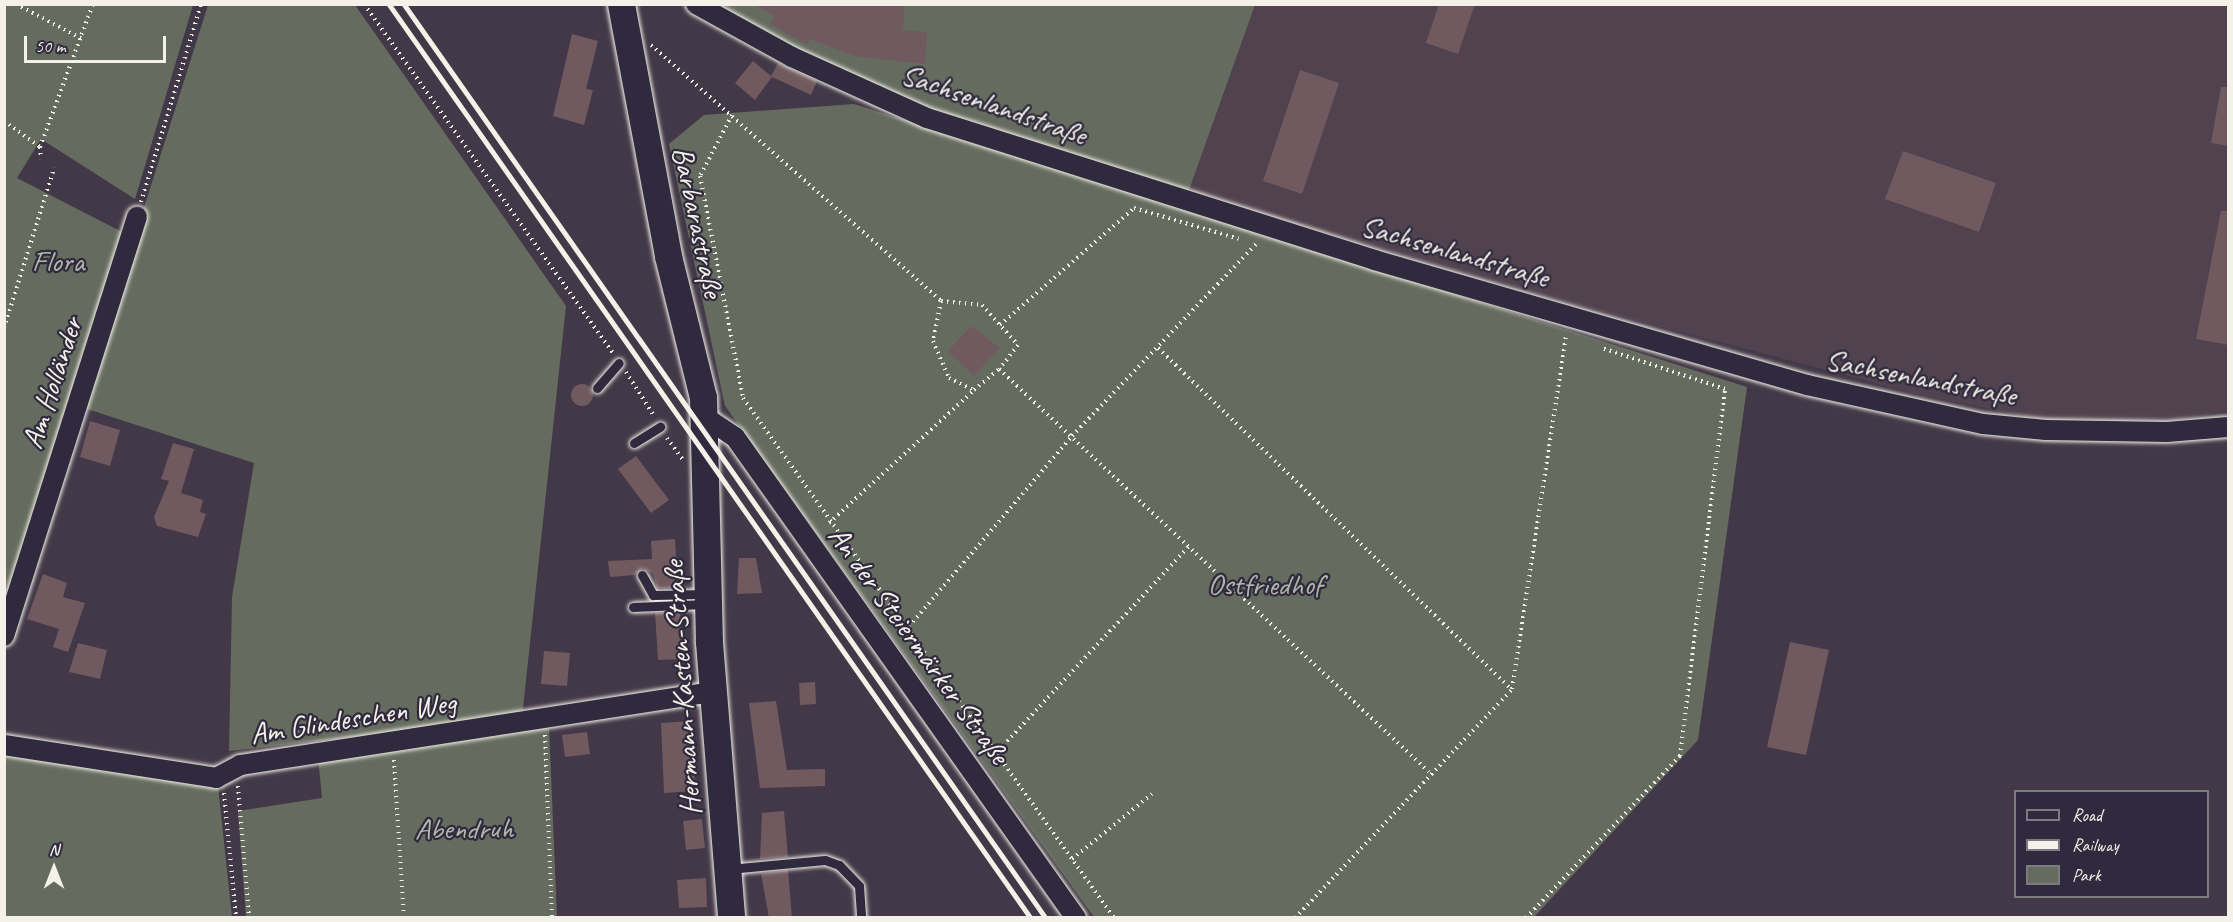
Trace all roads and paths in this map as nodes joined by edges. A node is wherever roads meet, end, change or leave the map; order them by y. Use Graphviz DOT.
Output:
graph roads {
  1 [pos="16,4"];
  2 [pos="93,4"];
  3 [pos="201,4"];
  4 [pos="364,4"];
  5 [pos="621,4"];
  6 [pos="696,4"];
  7 [pos="628,38"];
  8 [pos="82,39"];
  9 [pos="732,116"];
  10 [pos="4,121"];
  11 [pos="40,147"];
  12 [pos="41,159"];
  13 [pos="54,168"];
  14 [pos="137,217"];
  15 [pos="1256,244"];
  16 [pos="1268,248"];
  17 [pos="941,301"];
  18 [pos="1000,325"];
  19 [pos="4,328"];
  20 [pos="1555,332"];
  21 [pos="1566,336"];
  22 [pos="1577,339"];
  23 [pos="1589,343"];
  24 [pos="1158,348"];
  25 [pos="620,363"];
  26 [pos="999,369"];
  27 [pos="597,388"];
  28 [pos="974,390"];
  29 [pos="705,417"];
  30 [pos="660,427"];
  31 [pos="2229,427"];
  32 [pos="1072,436"];
  33 [pos="634,443"];
  34 [pos="704,465"];
  35 [pos="829,522"];
  36 [pos="1190,545"];
  37 [pos="642,575"];
  38 [pos="707,599"];
  39 [pos="633,607"];
  40 [pos="905,631"];
  41 [pos="4,636"];
  42 [pos="1512,690"];
  43 [pos="714,692"];
  44 [pos="544,720"];
  45 [pos="393,741"];
  46 [pos="4,745"];
  47 [pos="999,750"];
  48 [pos="229,771"];
  49 [pos="1429,772"];
  50 [pos="1152,794"];
  51 [pos="1072,859"];
  52 [pos="728,869"];
  53 [pos="236,918"];
  54 [pos="249,918"];
  55 [pos="404,918"];
  56 [pos="552,918"];
  57 [pos="731,918"];
  58 [pos="861,918"];
  59 [pos="1076,918"];
  60 [pos="1114,918"];
  61 [pos="1295,918"];
  62 [pos="1526,918"];
  1 -- 8 [label="path"];
  2 -- 8 [label="path"];
  3 -- 14 [label="path"];
  4 -- 25 [label="path"];
  5 -- 7 [label="street, Barbarastraße"];
  6 -- 31 [label="street, Sachsenlandstraße"];
  7 -- 9 [label="path"];
  7 -- 29 [label="street, Barbarastraße"];
  8 -- 11 [label="path"];
  9 -- 17 [label="path"];
  9 -- 35 [label="path"];
  10 -- 11 [label="path"];
  11 -- 12 [label="path"];
  13 -- 19 [label="path"];
  14 -- 41 [label="street, Am Holländer"];
  15 -- 16 [label="path"];
  15 -- 18 [label="path"];
  15 -- 24 [label="path"];
  17 -- 18 [label="path"];
  17 -- 28 [label="path"];
  18 -- 26 [label="path"];
  20 -- 21 [label="path"];
  21 -- 22 [label="path"];
  21 -- 42 [label="path"];
  23 -- 62 [label="path"];
  24 -- 32 [label="path"];
  24 -- 42 [label="path"];
  25 -- 27 [label="lane"];
  25 -- 30 [label="path"];
  26 -- 28 [label="path"];
  26 -- 32 [label="path"];
  28 -- 35 [label="path"];
  29 -- 34 [label="street, Barbarastraße"];
  29 -- 59 [label="street, An der Steiermärker Straße"];
  30 -- 33 [label="lane"];
  30 -- 34 [label="path"];
  32 -- 36 [label="path"];
  32 -- 40 [label="path"];
  34 -- 38 [label="street, Hermann-Kasten-Straße"];
  35 -- 40 [label="path"];
  36 -- 47 [label="path"];
  36 -- 49 [label="path"];
  37 -- 38 [label="lane"];
  38 -- 39 [label="lane"];
  38 -- 43 [label="street, Hermann-Kasten-Straße"];
  40 -- 47 [label="path"];
  42 -- 49 [label="path"];
  43 -- 44 [label="street, Am Glindeschen Weg"];
  43 -- 52 [label="street, Hermann-Kasten-Straße"];
  44 -- 45 [label="street, Am Glindeschen Weg"];
  44 -- 56 [label="path"];
  45 -- 48 [label="street, Am Glindeschen Weg"];
  45 -- 55 [label="path"];
  46 -- 48 [label="street, Am Glindeschen Weg"];
  47 -- 51 [label="path"];
  48 -- 53 [label="path"];
  48 -- 54 [label="path"];
  49 -- 61 [label="path"];
  50 -- 51 [label="path"];
  51 -- 60 [label="path"];
  52 -- 57 [label="street, Hermann-Kasten-Straße"];
  52 -- 58 [label="lane"];
}
